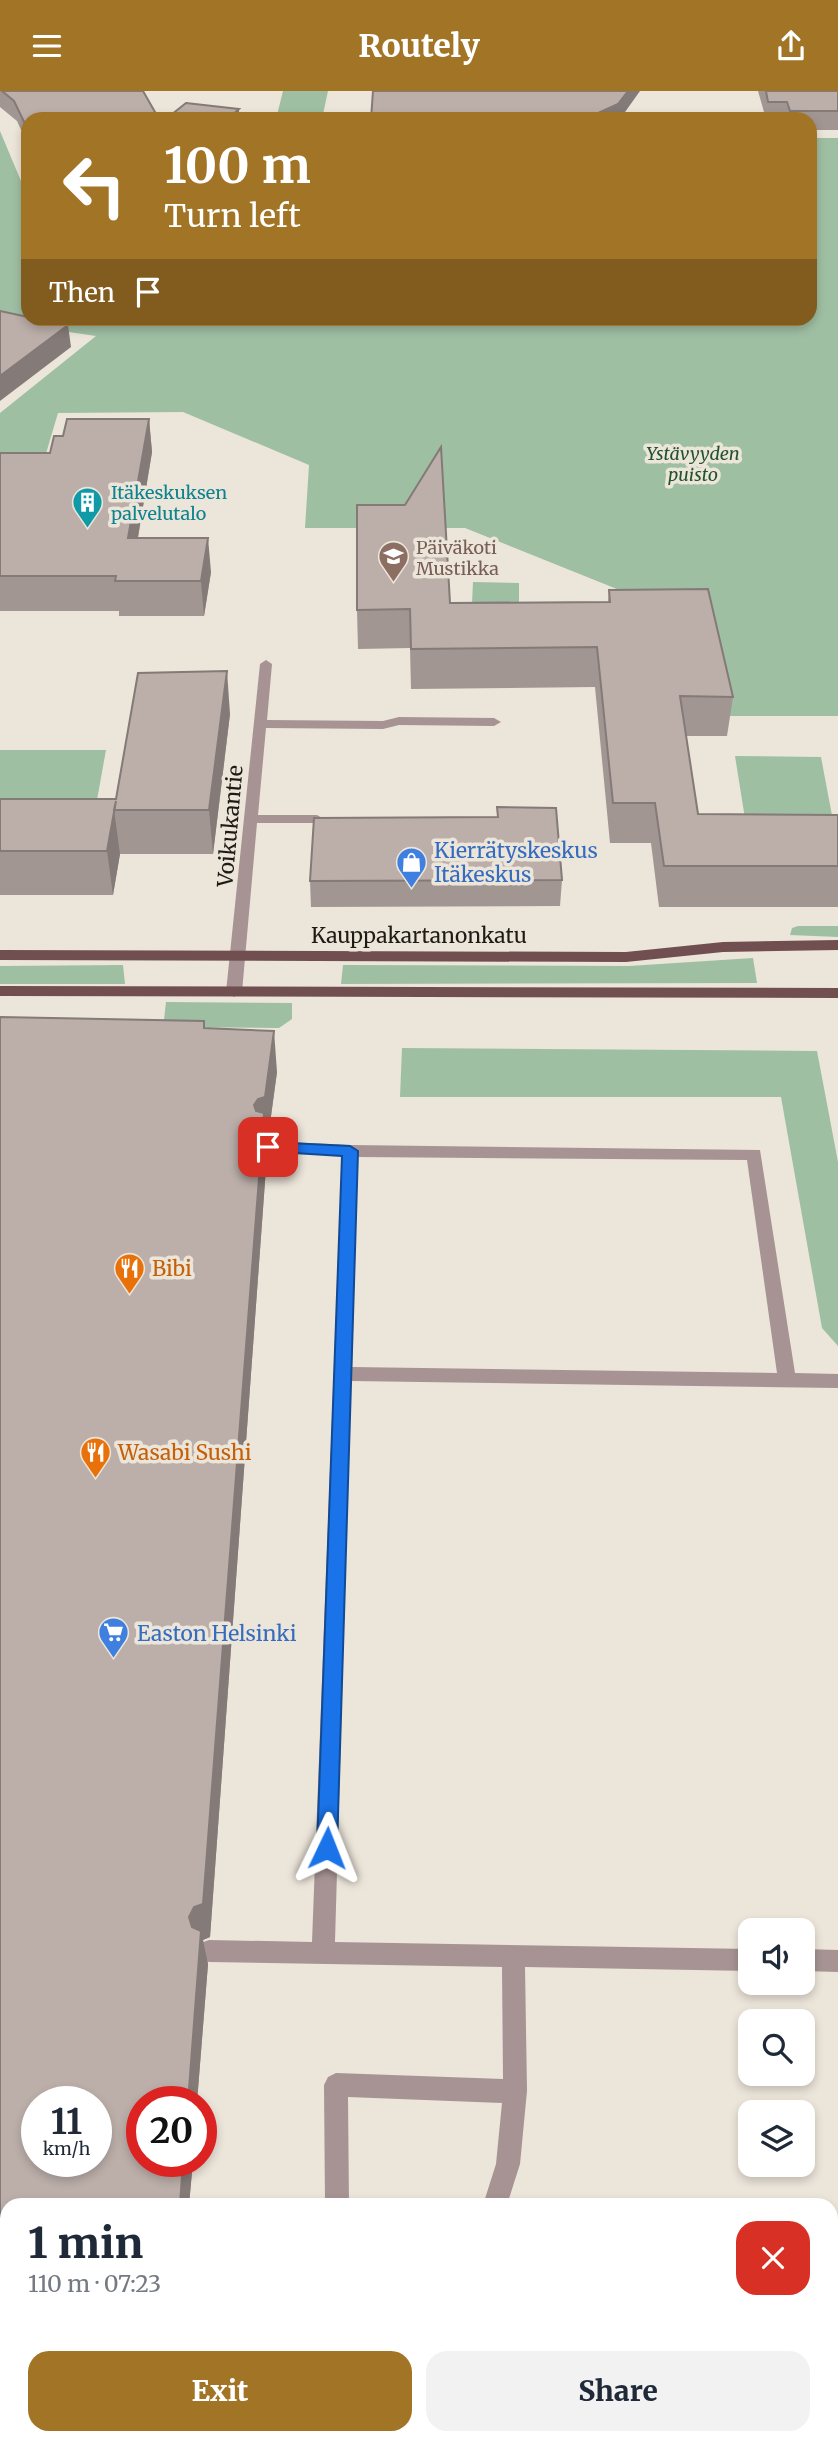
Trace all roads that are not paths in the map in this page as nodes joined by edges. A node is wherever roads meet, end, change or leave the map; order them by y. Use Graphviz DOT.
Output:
graph roads {
  1 [pos="266,664"];
  2 [pos="494,722"];
  3 [pos="260,724"];
  4 [pos="251,819"];
  5 [pos="317,819"];
  6 [pos="838,945"];
  7 [pos="0,955"];
  8 [pos="238,956"];
  9 [pos="0,991"];
  10 [pos="234,992"];
  11 [pos="838,993"];
  12 [pos="268,1147"];
  13 [pos="350,1151"];
  14 [pos="343,1374"];
  15 [pos="788,1380"];
  16 [pos="838,1381"];
  17 [pos="209,1951"];
  18 [pos="323,1952"];
  19 [pos="513,1957"];
  20 [pos="738,1960"];
  21 [pos="815,1960"];
  22 [pos="838,1961"];
  23 [pos="515,2091"];
  24 [pos="337,2198"];
  25 [pos="497,2198"];
  1 -- 3 [label="street, Voikukantie"];
  2 -- 3 [label="street"];
  3 -- 4 [label="street, Voikukantie"];
  4 -- 5 [label="street"];
  4 -- 8 [label="street, Voikukantie"];
  6 -- 8 [label="main road, Kauppakartanonkatu"];
  7 -- 8 [label="main road, Kauppakartanonkatu"];
  8 -- 10 [label="street, Voikukantie"];
  9 -- 10 [label="main road"];
  10 -- 11 [label="main road"];
  12 -- 13 [label="street"];
  13 -- 14 [label="street"];
  13 -- 15 [label="street"];
  14 -- 15 [label="street"];
  14 -- 18 [label="street"];
  15 -- 16 [label="street"];
  17 -- 18 [label="street"];
  18 -- 19 [label="street"];
  19 -- 20 [label="street"];
  19 -- 23 [label="street"];
  21 -- 22 [label="street"];
  23 -- 24 [label="street"];
  23 -- 25 [label="street"];
}
